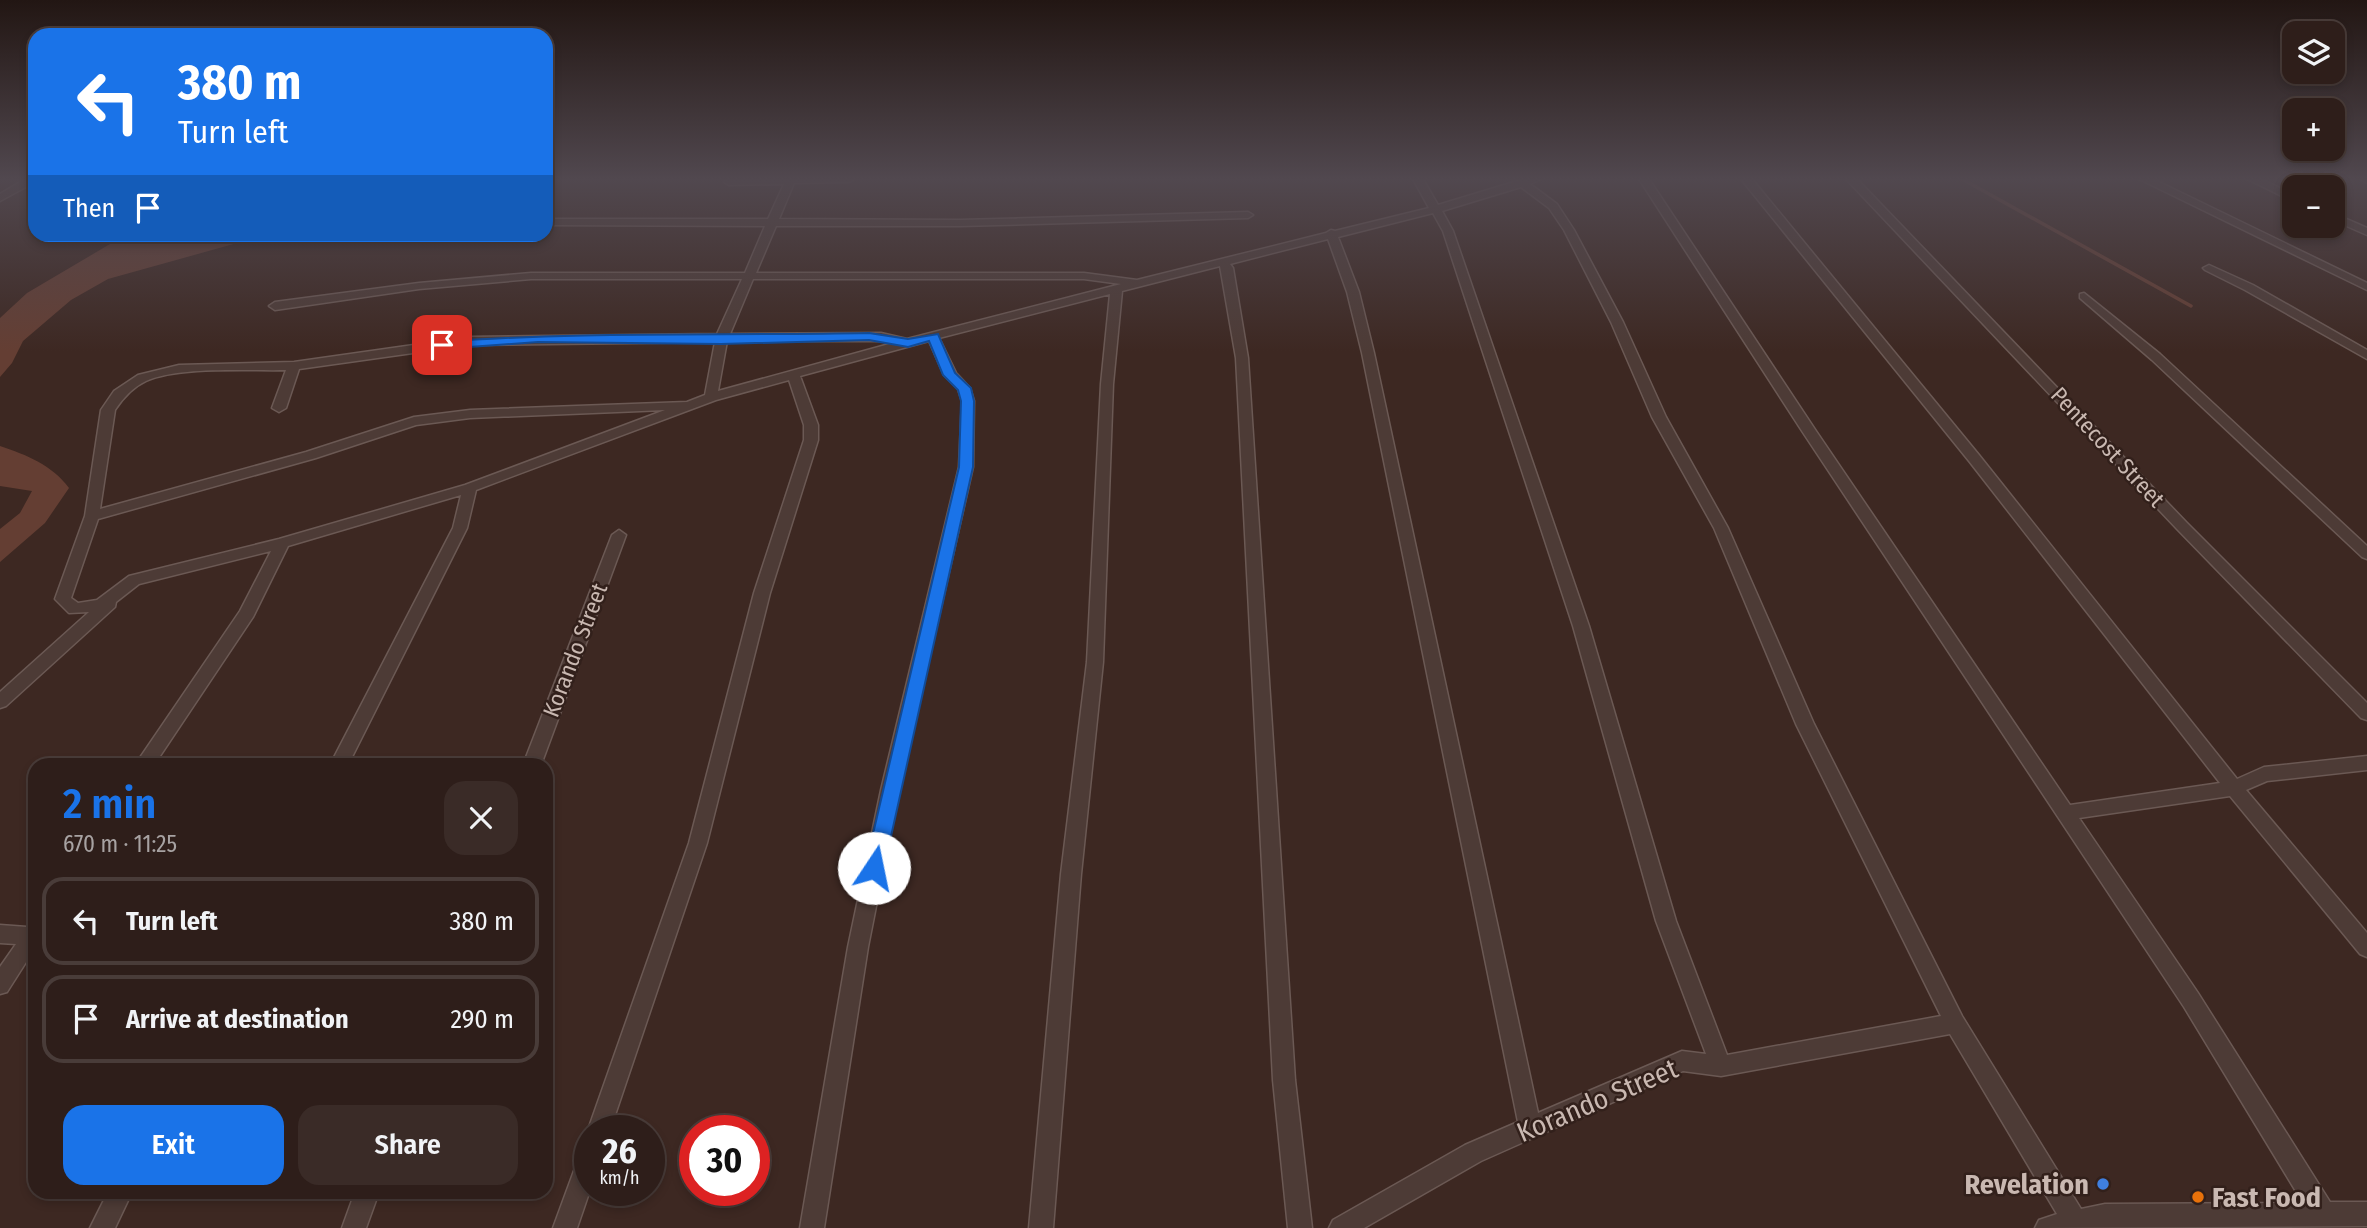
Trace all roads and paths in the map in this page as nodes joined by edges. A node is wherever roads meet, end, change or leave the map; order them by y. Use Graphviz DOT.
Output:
graph roads {
  1 [pos="768,236"];
  2 [pos="1318,236"];
  3 [pos="1332,236"];
  4 [pos="1449,236"];
  5 [pos="1570,236"];
  6 [pos="1681,236"];
  7 [pos="1793,236"];
  8 [pos="1906,236"];
  9 [pos="2262,236"];
  10 [pos="1223,261"];
  11 [pos="2208,268"];
  12 [pos="750,276"];
  13 [pos="1139,283"];
  14 [pos="2367,287"];
  15 [pos="1116,289"];
  16 [pos="2084,296"];
  17 [pos="275,306"];
  18 [pos="933,337"];
  19 [pos="721,340"];
  20 [pos="908,343"];
  21 [pos="2367,355"];
  22 [pos="294,366"];
  23 [pos="793,374"];
  24 [pos="710,397"];
  25 [pos="691,405"];
  26 [pos="279,408"];
  27 [pos="470,488"];
  28 [pos="92,516"];
  29 [pos="619,535"];
  30 [pos="282,543"];
  31 [pos="2367,554"];
  32 [pos="134,580"];
  33 [pos="0,702"];
  34 [pos="2367,714"];
  35 [pos="149,758"];
  36 [pos="343,758"];
  37 [pos="535,758"];
  38 [pos="2367,763"];
  39 [pos="2234,788"];
  40 [pos="2065,813"];
  41 [pos="0,934"];
  42 [pos="28,934"];
  43 [pos="28,942"];
  44 [pos="2367,948"];
  45 [pos="0,985"];
  46 [pos="1955,1023"];
  47 [pos="1721,1066"];
  48 [pos="604,1115"];
  49 [pos="1530,1126"];
  50 [pos="116,1199"];
  51 [pos="364,1199"];
  52 [pos="574,1202"];
  53 [pos="2322,1212"];
  54 [pos="2367,1214"];
  55 [pos="2075,1221"];
  56 [pos="2279,1222"];
  57 [pos="102,1228"];
  58 [pos="354,1228"];
  59 [pos="565,1228"];
  60 [pos="811,1228"];
  61 [pos="1041,1228"];
  62 [pos="1300,1228"];
  63 [pos="1341,1228"];
  64 [pos="2047,1228"];
  1 -- 12 [label="street"];
  2 -- 10 [label="street"];
  3 -- 49 [label="street"];
  4 -- 47 [label="street"];
  5 -- 46 [label="street"];
  6 -- 40 [label="street"];
  7 -- 39 [label="street"];
  8 -- 34 [label="street, Pentecost Street"];
  9 -- 14 [label="street"];
  10 -- 13 [label="street"];
  10 -- 62 [label="street"];
  11 -- 21 [label="street"];
  12 -- 13 [label="street"];
  12 -- 17 [label="street"];
  12 -- 19 [label="street"];
  13 -- 15 [label="street"];
  15 -- 18 [label="street"];
  15 -- 61 [label="street"];
  16 -- 31 [label="street"];
  18 -- 20 [label="street"];
  18 -- 60 [label="street"];
  19 -- 20 [label="street"];
  19 -- 22 [label="street"];
  19 -- 24 [label="street"];
  20 -- 23 [label="street"];
  22 -- 26 [label="street"];
  22 -- 28 [label="street"];
  23 -- 24 [label="street"];
  23 -- 48 [label="street"];
  24 -- 25 [label="street"];
  25 -- 27 [label="street"];
  25 -- 28 [label="street"];
  27 -- 30 [label="street"];
  27 -- 36 [label="street"];
  28 -- 32 [label="street"];
  29 -- 37 [label="street, Korando Street"];
  30 -- 32 [label="street"];
  30 -- 35 [label="street"];
  32 -- 33 [label="street"];
  38 -- 39 [label="street"];
  39 -- 40 [label="street"];
  39 -- 44 [label="street"];
  40 -- 53 [label="street"];
  41 -- 42 [label="street"];
  43 -- 45 [label="street"];
  46 -- 47 [label="street, Korando Street"];
  46 -- 55 [label="street"];
  47 -- 49 [label="street, Korando Street"];
  49 -- 63 [label="street, Korando Street"];
  50 -- 57 [label="street"];
  51 -- 58 [label="street"];
  52 -- 59 [label="street"];
  53 -- 54 [label="street"];
  53 -- 56 [label="street"];
  55 -- 56 [label="street"];
  55 -- 64 [label="street"];
}
